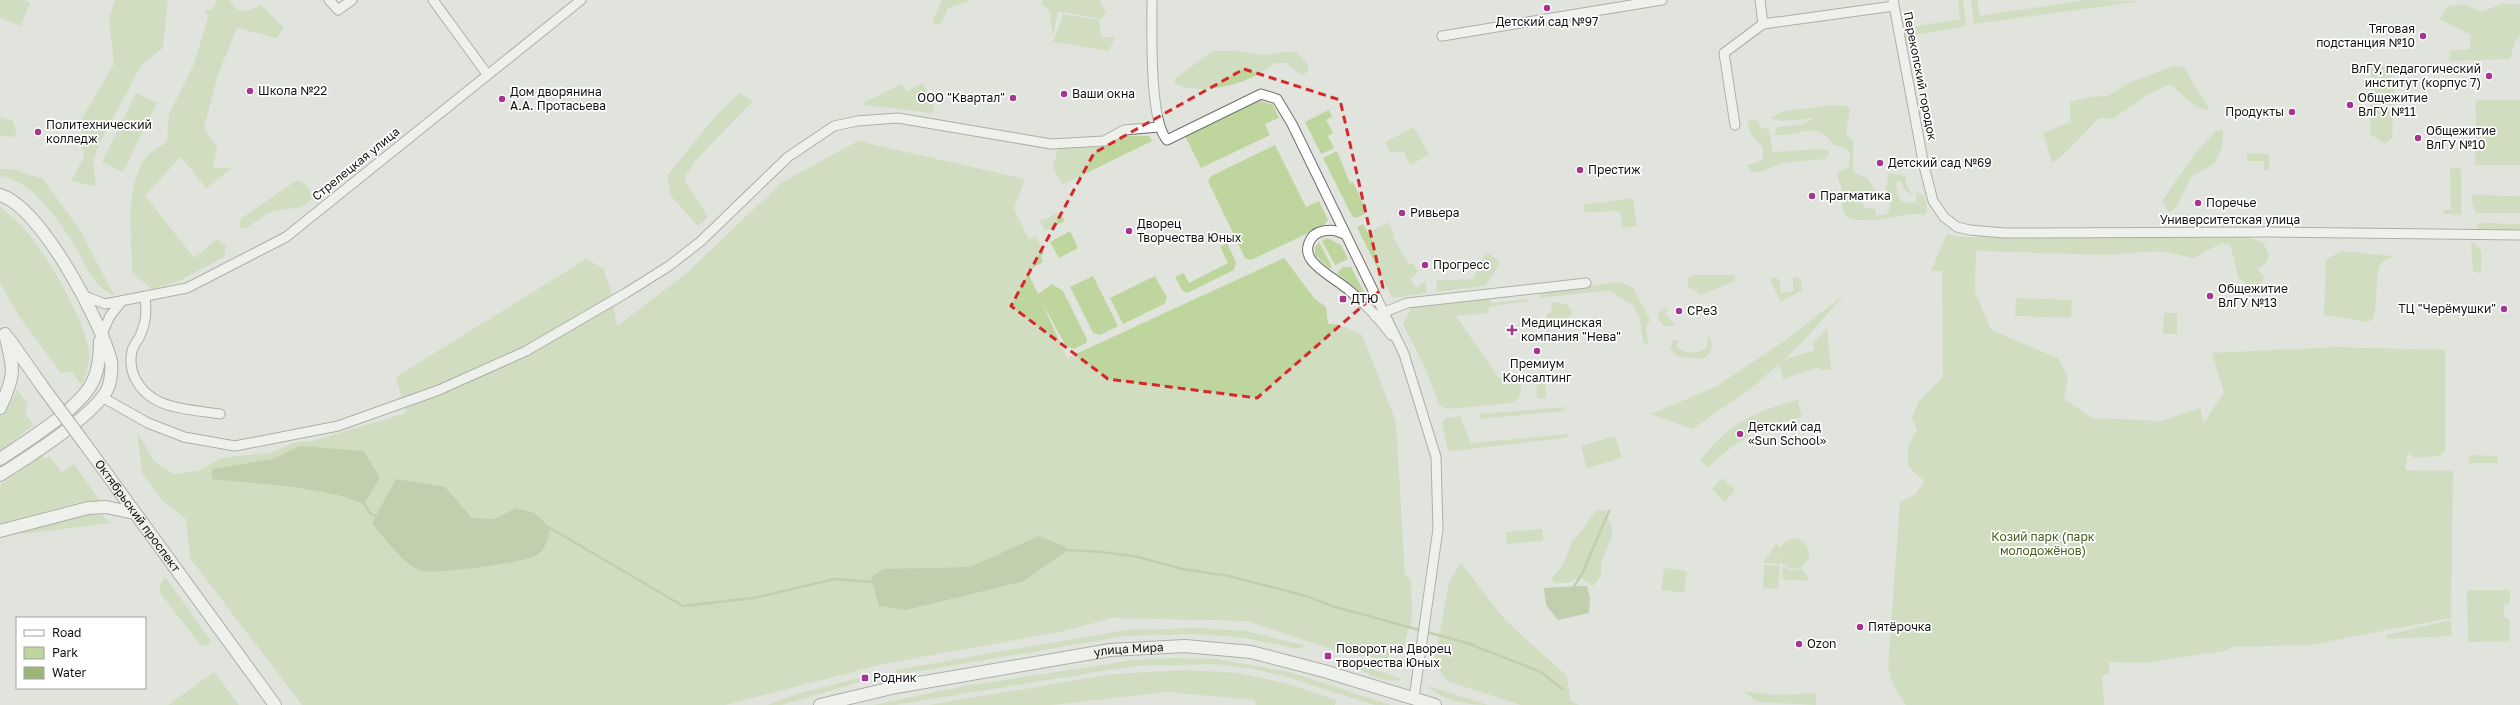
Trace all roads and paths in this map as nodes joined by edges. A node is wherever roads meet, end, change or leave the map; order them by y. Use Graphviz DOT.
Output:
graph roads {
  1 [pos="330,0"];
  2 [pos="352,0"];
  3 [pos="433,0"];
  4 [pos="581,0"];
  5 [pos="1152,0"];
  6 [pos="1662,0"];
  7 [pos="1760,0"];
  8 [pos="1894,3"];
  9 [pos="1763,24"];
  10 [pos="1442,36"];
  11 [pos="488,74"];
  12 [pos="1735,125"];
  13 [pos="1160,127"];
  14 [pos="0,195"];
  15 [pos="1944,217"];
  16 [pos="1346,235"];
  17 [pos="2520,235"];
  18 [pos="1586,283"];
  19 [pos="82,295"];
  20 [pos="145,296"];
  21 [pos="122,301"];
  22 [pos="1385,312"];
  23 [pos="1375,316"];
  24 [pos="2,331"];
  25 [pos="101,336"];
  26 [pos="1404,354"];
  27 [pos="102,397"];
  28 [pos="0,408"];
  29 [pos="220,414"];
  30 [pos="0,459"];
  31 [pos="0,475"];
  32 [pos="134,513"];
  33 [pos="0,531"];
  34 [pos="1414,698"];
  35 [pos="274,705"];
  36 [pos="820,705"];
  37 [pos="1435,705"];
  1 -- 2 [label="street"];
  3 -- 11 [label="street"];
  4 -- 11 [label="street, Стрелецкая улица"];
  5 -- 13 [label="street"];
  6 -- 10 [label="street"];
  7 -- 9 [label="street"];
  8 -- 9 [label="street, Перекопский городок"];
  8 -- 15 [label="street, Перекопский городок"];
  9 -- 12 [label="street, Перекопский городок"];
  11 -- 20 [label="street, Стрелецкая улица"];
  13 -- 16 [label="street"];
  13 -- 27 [label="street"];
  14 -- 19 [label="main road"];
  15 -- 17 [label="street, Университетская улица"];
  16 -- 22 [label="street"];
  16 -- 23 [label="street"];
  18 -- 22 [label="street"];
  19 -- 21 [label="street, Стрелецкая улица"];
  19 -- 25 [label="main road"];
  20 -- 21 [label="street, Стрелецкая улица"];
  20 -- 29 [label="street"];
  21 -- 25 [label="street"];
  22 -- 23 [label="street"];
  22 -- 26 [label="street"];
  23 -- 26 [label="street"];
  24 -- 28 [label="main road"];
  24 -- 32 [label="main road, Октябрьский проспект, bridge"];
  25 -- 27 [label="main road"];
  25 -- 30 [label="main road"];
  26 -- 34 [label="street"];
  27 -- 31 [label="main road"];
  32 -- 33 [label="main road"];
  32 -- 35 [label="main road, Октябрьский проспект"];
  34 -- 36 [label="main road, улица Мира"];
  34 -- 37 [label="main road, улица Мира"];
}
